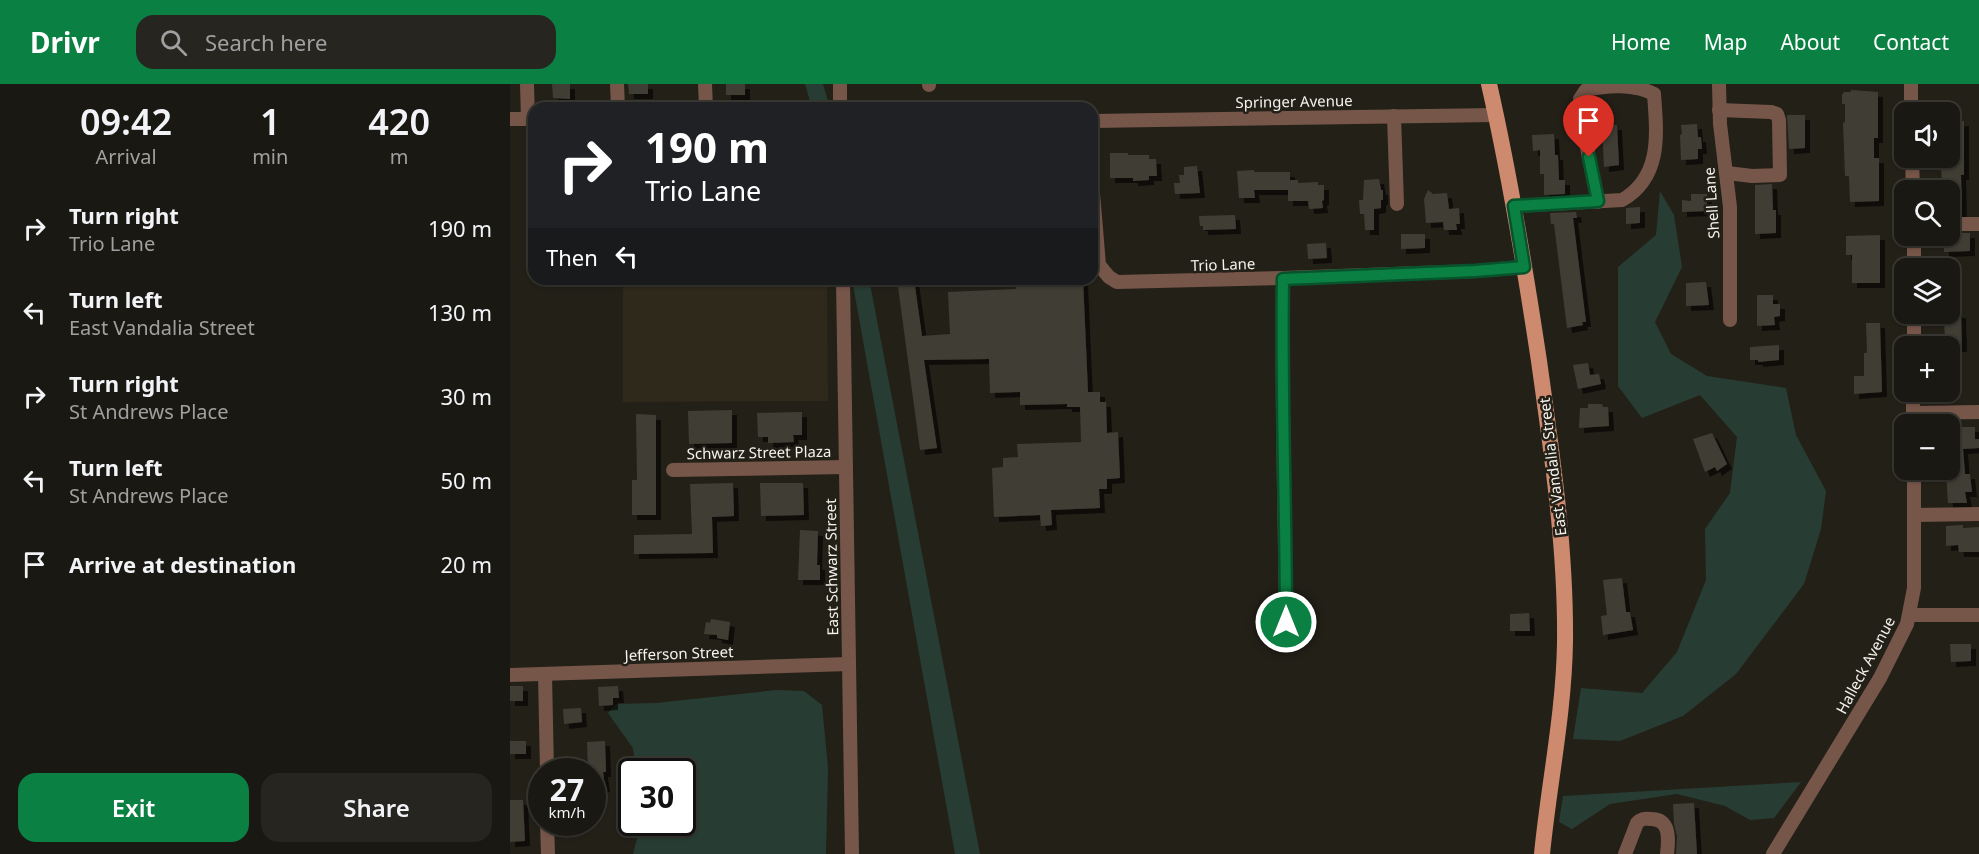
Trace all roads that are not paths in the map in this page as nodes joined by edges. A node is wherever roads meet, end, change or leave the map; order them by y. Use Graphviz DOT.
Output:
graph roads {
  1 [pos="527,84"];
  2 [pos="617,84"];
  3 [pos="705,84"];
  4 [pos="840,84"];
  5 [pos="1489,84"];
  6 [pos="1719,84"];
  7 [pos="1911,84"];
  8 [pos="529,102"];
  9 [pos="618,102"];
  10 [pos="706,102"];
  11 [pos="840,102"];
  12 [pos="1911,102"];
  13 [pos="1719,110"];
  14 [pos="1496,115"];
  15 [pos="1394,116"];
  16 [pos="510,119"];
  17 [pos="528,119"];
  18 [pos="1098,121"];
  19 [pos="1727,173"];
  20 [pos="1598,201"];
  21 [pos="1397,204"];
  22 [pos="1514,206"];
  23 [pos="1960,224"];
  24 [pos="1979,224"];
  25 [pos="1098,253"];
  26 [pos="1524,267"];
  27 [pos="1283,279"];
  28 [pos="843,285"];
  29 [pos="1730,320"];
  30 [pos="1979,412"];
  31 [pos="1960,414"];
  32 [pos="846,467"];
  33 [pos="673,470"];
  34 [pos="1914,480"];
  35 [pos="1979,514"];
  36 [pos="1914,515"];
  37 [pos="1910,615"];
  38 [pos="1979,615"];
  39 [pos="1286,622"];
  40 [pos="849,664"];
  41 [pos="545,674"];
  42 [pos="510,675"];
  43 [pos="547,758"];
  44 [pos="547,836"];
  45 [pos="548,854"];
  46 [pos="852,854"];
  47 [pos="1542,854"];
  48 [pos="1625,854"];
  49 [pos="1667,854"];
  50 [pos="1773,854"];
  1 -- 8 [label="street"];
  2 -- 9 [label="street"];
  3 -- 10 [label="street"];
  4 -- 11 [label="street"];
  5 -- 14 [label="main road, East Vandalia Street"];
  6 -- 13 [label="street, Shell Lane"];
  7 -- 12 [label="street"];
  13 -- 19 [label="street, Shell Lane"];
  13 -- 19 [label="street"];
  14 -- 15 [label="street, Springer Avenue"];
  14 -- 22 [label="main road, East Vandalia Street"];
  15 -- 18 [label="street, Springer Avenue"];
  15 -- 21 [label="street"];
  16 -- 17 [label="street"];
  19 -- 29 [label="street, Shell Lane"];
  20 -- 20 [label="street"];
  20 -- 22 [label="street"];
  22 -- 26 [label="main road, East Vandalia Street"];
  23 -- 24 [label="street"];
  25 -- 27 [label="street, Trio Lane"];
  26 -- 27 [label="street, Trio Lane"];
  26 -- 47 [label="main road, East Vandalia Street"];
  27 -- 39 [label="street"];
  28 -- 32 [label="street, East Schwarz Street"];
  30 -- 31 [label="street"];
  32 -- 33 [label="street, Schwarz Street Plaza"];
  32 -- 40 [label="street, East Schwarz Street"];
  34 -- 36 [label="street, Halleck Avenue"];
  35 -- 36 [label="street"];
  36 -- 37 [label="street, Halleck Avenue"];
  37 -- 38 [label="street"];
  37 -- 50 [label="street, Halleck Avenue"];
  40 -- 41 [label="street, Jefferson Street"];
  40 -- 46 [label="street, East Schwarz Street"];
  41 -- 42 [label="street, Jefferson Street"];
  41 -- 43 [label="street"];
  44 -- 45 [label="street"];
  48 -- 49 [label="street"];
}
